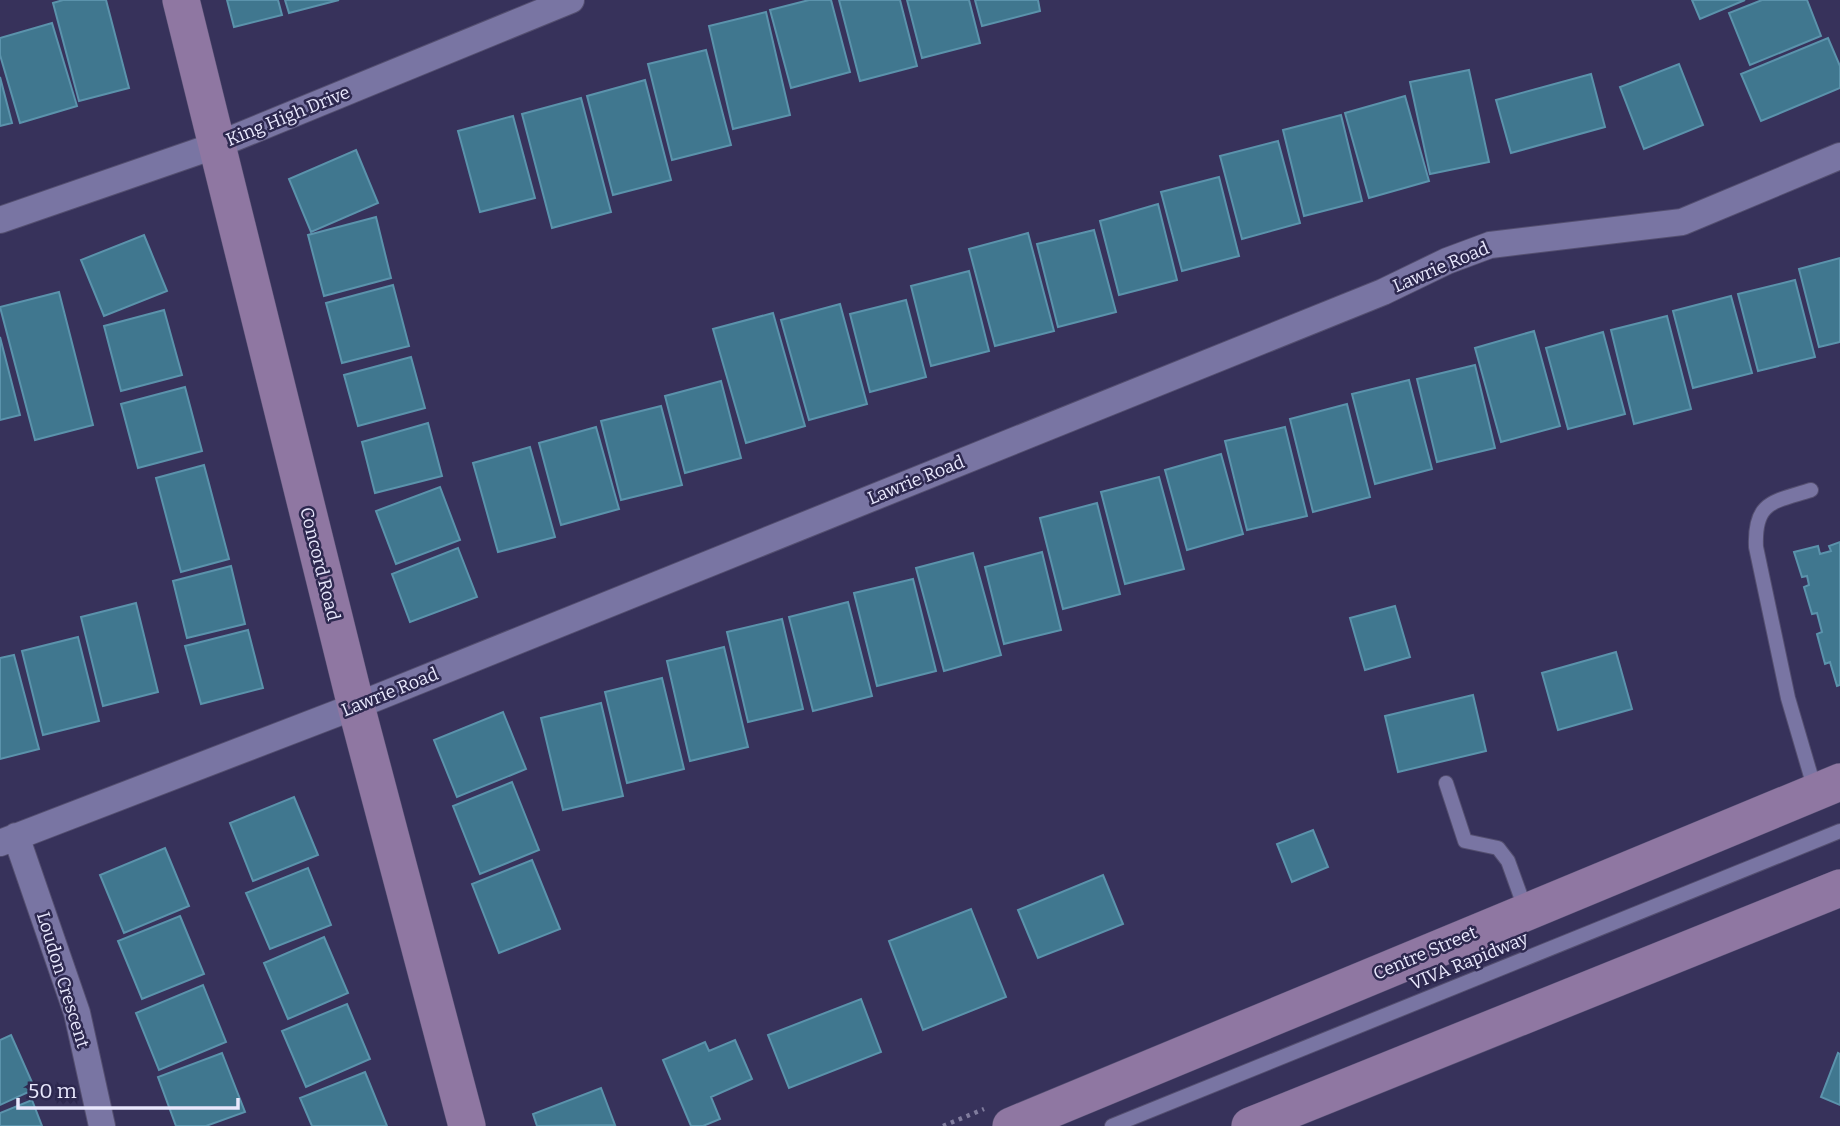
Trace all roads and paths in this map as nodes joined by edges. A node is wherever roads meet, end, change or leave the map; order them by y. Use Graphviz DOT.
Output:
graph roads {
  1 [pos="181,0"];
  2 [pos="571,0"];
  3 [pos="217,145"];
  4 [pos="1840,156"];
  5 [pos="0,220"];
  6 [pos="1811,490"];
  7 [pos="356,706"];
  8 [pos="1446,783"];
  9 [pos="1827,787"];
  10 [pos="1840,831"];
  11 [pos="8,839"];
  12 [pos="1840,888"];
  13 [pos="1526,911"];
  14 [pos="102,1126"];
  15 [pos="467,1126"];
  16 [pos="1010,1126"];
  17 [pos="1112,1126"];
  18 [pos="1250,1126"];
  1 -- 3 [label="main road, Concord Road"];
  2 -- 3 [label="street, King High Drive"];
  3 -- 5 [label="street, King High Drive"];
  3 -- 7 [label="main road, Concord Road"];
  4 -- 7 [label="street, Lawrie Road"];
  6 -- 9 [label="lane"];
  7 -- 11 [label="street, Lawrie Road"];
  7 -- 15 [label="main road, Concord Road"];
  8 -- 13 [label="lane"];
  9 -- 13 [label="main road, Centre Street"];
  10 -- 17 [label="lane, VIVA Rapidway"];
  11 -- 14 [label="street, Loudon Crescent"];
  12 -- 18 [label="main road"];
  13 -- 16 [label="main road, Centre Street"];
}
